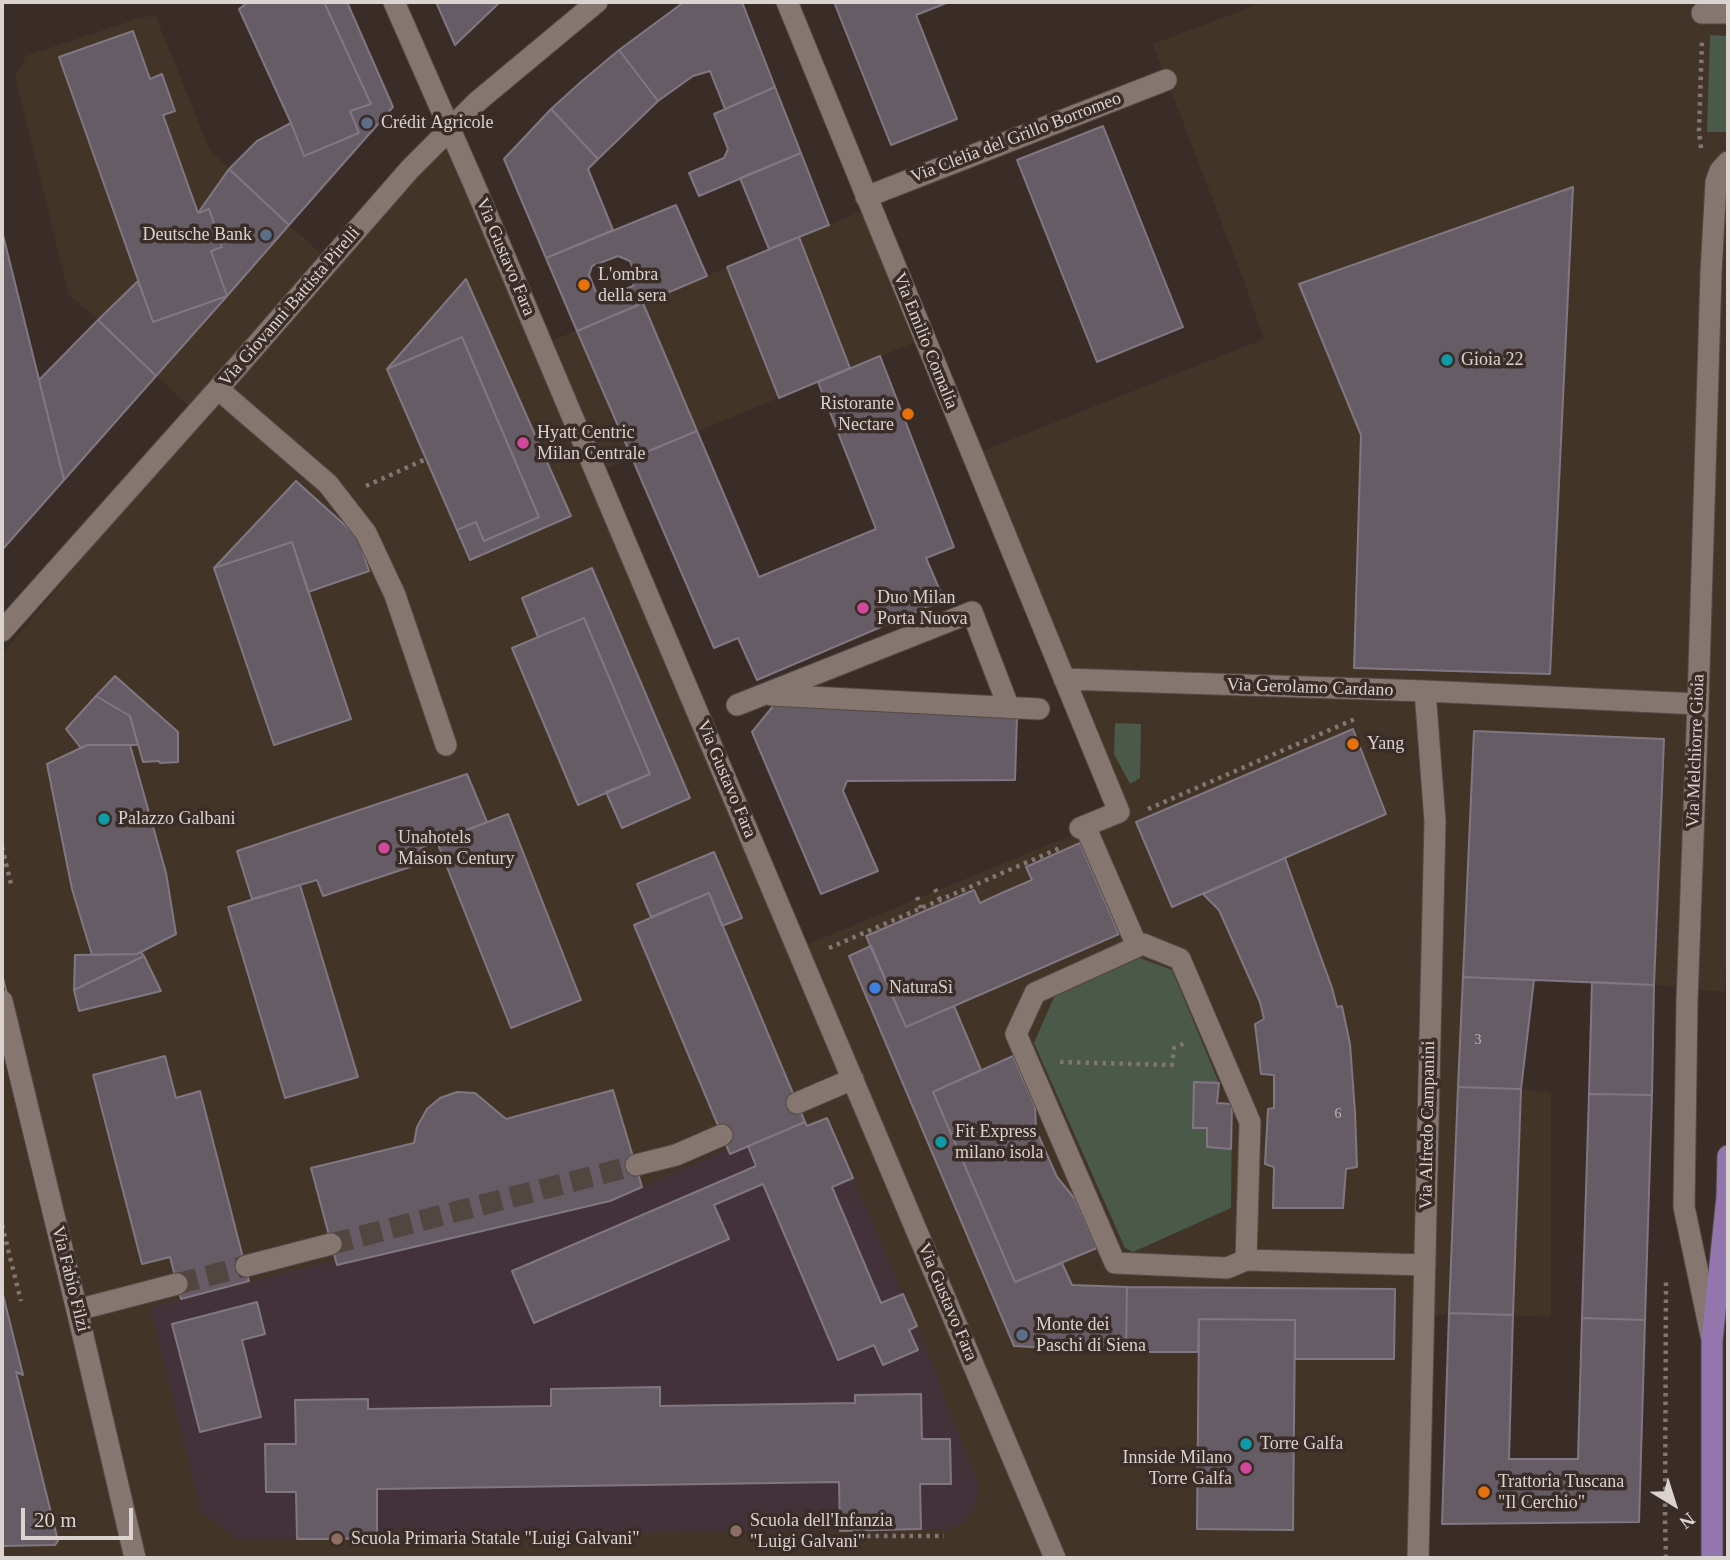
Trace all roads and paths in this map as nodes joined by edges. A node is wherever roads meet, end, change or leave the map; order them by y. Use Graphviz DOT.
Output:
graph roads {
  1 [pos="394,2"];
  2 [pos="597,2"];
  3 [pos="787,2"];
  4 [pos="1702,13"];
  5 [pos="1728,13"];
  6 [pos="1166,80"];
  7 [pos="450,129"];
  8 [pos="1728,162"];
  9 [pos="1716,182"];
  10 [pos="866,197"];
  11 [pos="218,390"];
  12 [pos="426,459"];
  13 [pos="401,471"];
  14 [pos="2,631"];
  15 [pos="1064,679"];
  16 [pos="1425,691"];
  17 [pos="762,695"];
  18 [pos="1698,704"];
  19 [pos="737,705"];
  20 [pos="1009,708"];
  21 [pos="1039,709"];
  22 [pos="446,746"];
  23 [pos="2,847"];
  24 [pos="11,884"];
  25 [pos="935,889"];
  26 [pos="916,897"];
  27 [pos="940,900"];
  28 [pos="921,908"];
  29 [pos="1137,946"];
  30 [pos="2,1001"];
  31 [pos="1204,1013"];
  32 [pos="1028,1061"];
  33 [pos="853,1079"];
  34 [pos="797,1103"];
  35 [pos="722,1135"];
  36 [pos="1728,1156"];
  37 [pos="636,1165"];
  38 [pos="2,1225"];
  39 [pos="331,1244"];
  40 [pos="1246,1260"];
  41 [pos="1425,1265"];
  42 [pos="246,1266"];
  43 [pos="1667,1278"];
  44 [pos="177,1284"];
  45 [pos="21,1301"];
  46 [pos="77,1310"];
  47 [pos="1712,1341"];
  48 [pos="867,1536"];
  49 [pos="944,1536"];
  50 [pos="135,1558"];
  51 [pos="1055,1558"];
  52 [pos="1418,1558"];
  53 [pos="1666,1558"];
  54 [pos="1712,1558"];
  1 -- 7 [label="street, Via Gustavo Fara"];
  2 -- 7 [label="street, Via Giovanni Battista Pirelli"];
  3 -- 10 [label="street, Via Emilio Cornalia"];
  4 -- 5 [label="street"];
  4 -- 9 [label="path"];
  6 -- 10 [label="street, Via Clelia del Grillo Borromeo"];
  7 -- 11 [label="street, Via Giovanni Battista Pirelli"];
  7 -- 33 [label="street, Via Gustavo Fara"];
  8 -- 9 [label="street, Via Melchiorre Gioia"];
  9 -- 18 [label="street, Via Melchiorre Gioia"];
  10 -- 15 [label="street, Via Emilio Cornalia"];
  11 -- 14 [label="street, Via Giovanni Battista Pirelli"];
  11 -- 22 [label="street"];
  12 -- 13 [label="path"];
  15 -- 16 [label="street, Via Gerolamo Cardano"];
  15 -- 29 [label="street"];
  16 -- 18 [label="street, Via Gerolamo Cardano"];
  16 -- 41 [label="street, Via Alfredo Campanini"];
  17 -- 19 [label="street"];
  17 -- 20 [label="street"];
  17 -- 20 [label="street"];
  18 -- 47 [label="street, Via Melchiorre Gioia"];
  20 -- 21 [label="street"];
  23 -- 24 [label="path"];
  25 -- 27 [label="path"];
  26 -- 28 [label="path"];
  29 -- 31 [label="street"];
  29 -- 32 [label="street"];
  30 -- 46 [label="street, Via Fabio Filzi"];
  31 -- 32 [label="path"];
  31 -- 40 [label="street"];
  32 -- 40 [label="street"];
  33 -- 34 [label="street"];
  33 -- 51 [label="street, Via Gustavo Fara"];
  35 -- 37 [label="street"];
  36 -- 47 [label="main road, Via Melchiorre Gioia"];
  38 -- 45 [label="path"];
  39 -- 42 [label="street"];
  40 -- 41 [label="street"];
  41 -- 52 [label="street, Via Alfredo Campanini"];
  43 -- 53 [label="path"];
  44 -- 46 [label="street"];
  46 -- 50 [label="street, Via Fabio Filzi"];
  47 -- 54 [label="main road, Via Melchiorre Gioia"];
  48 -- 49 [label="path"];
}
